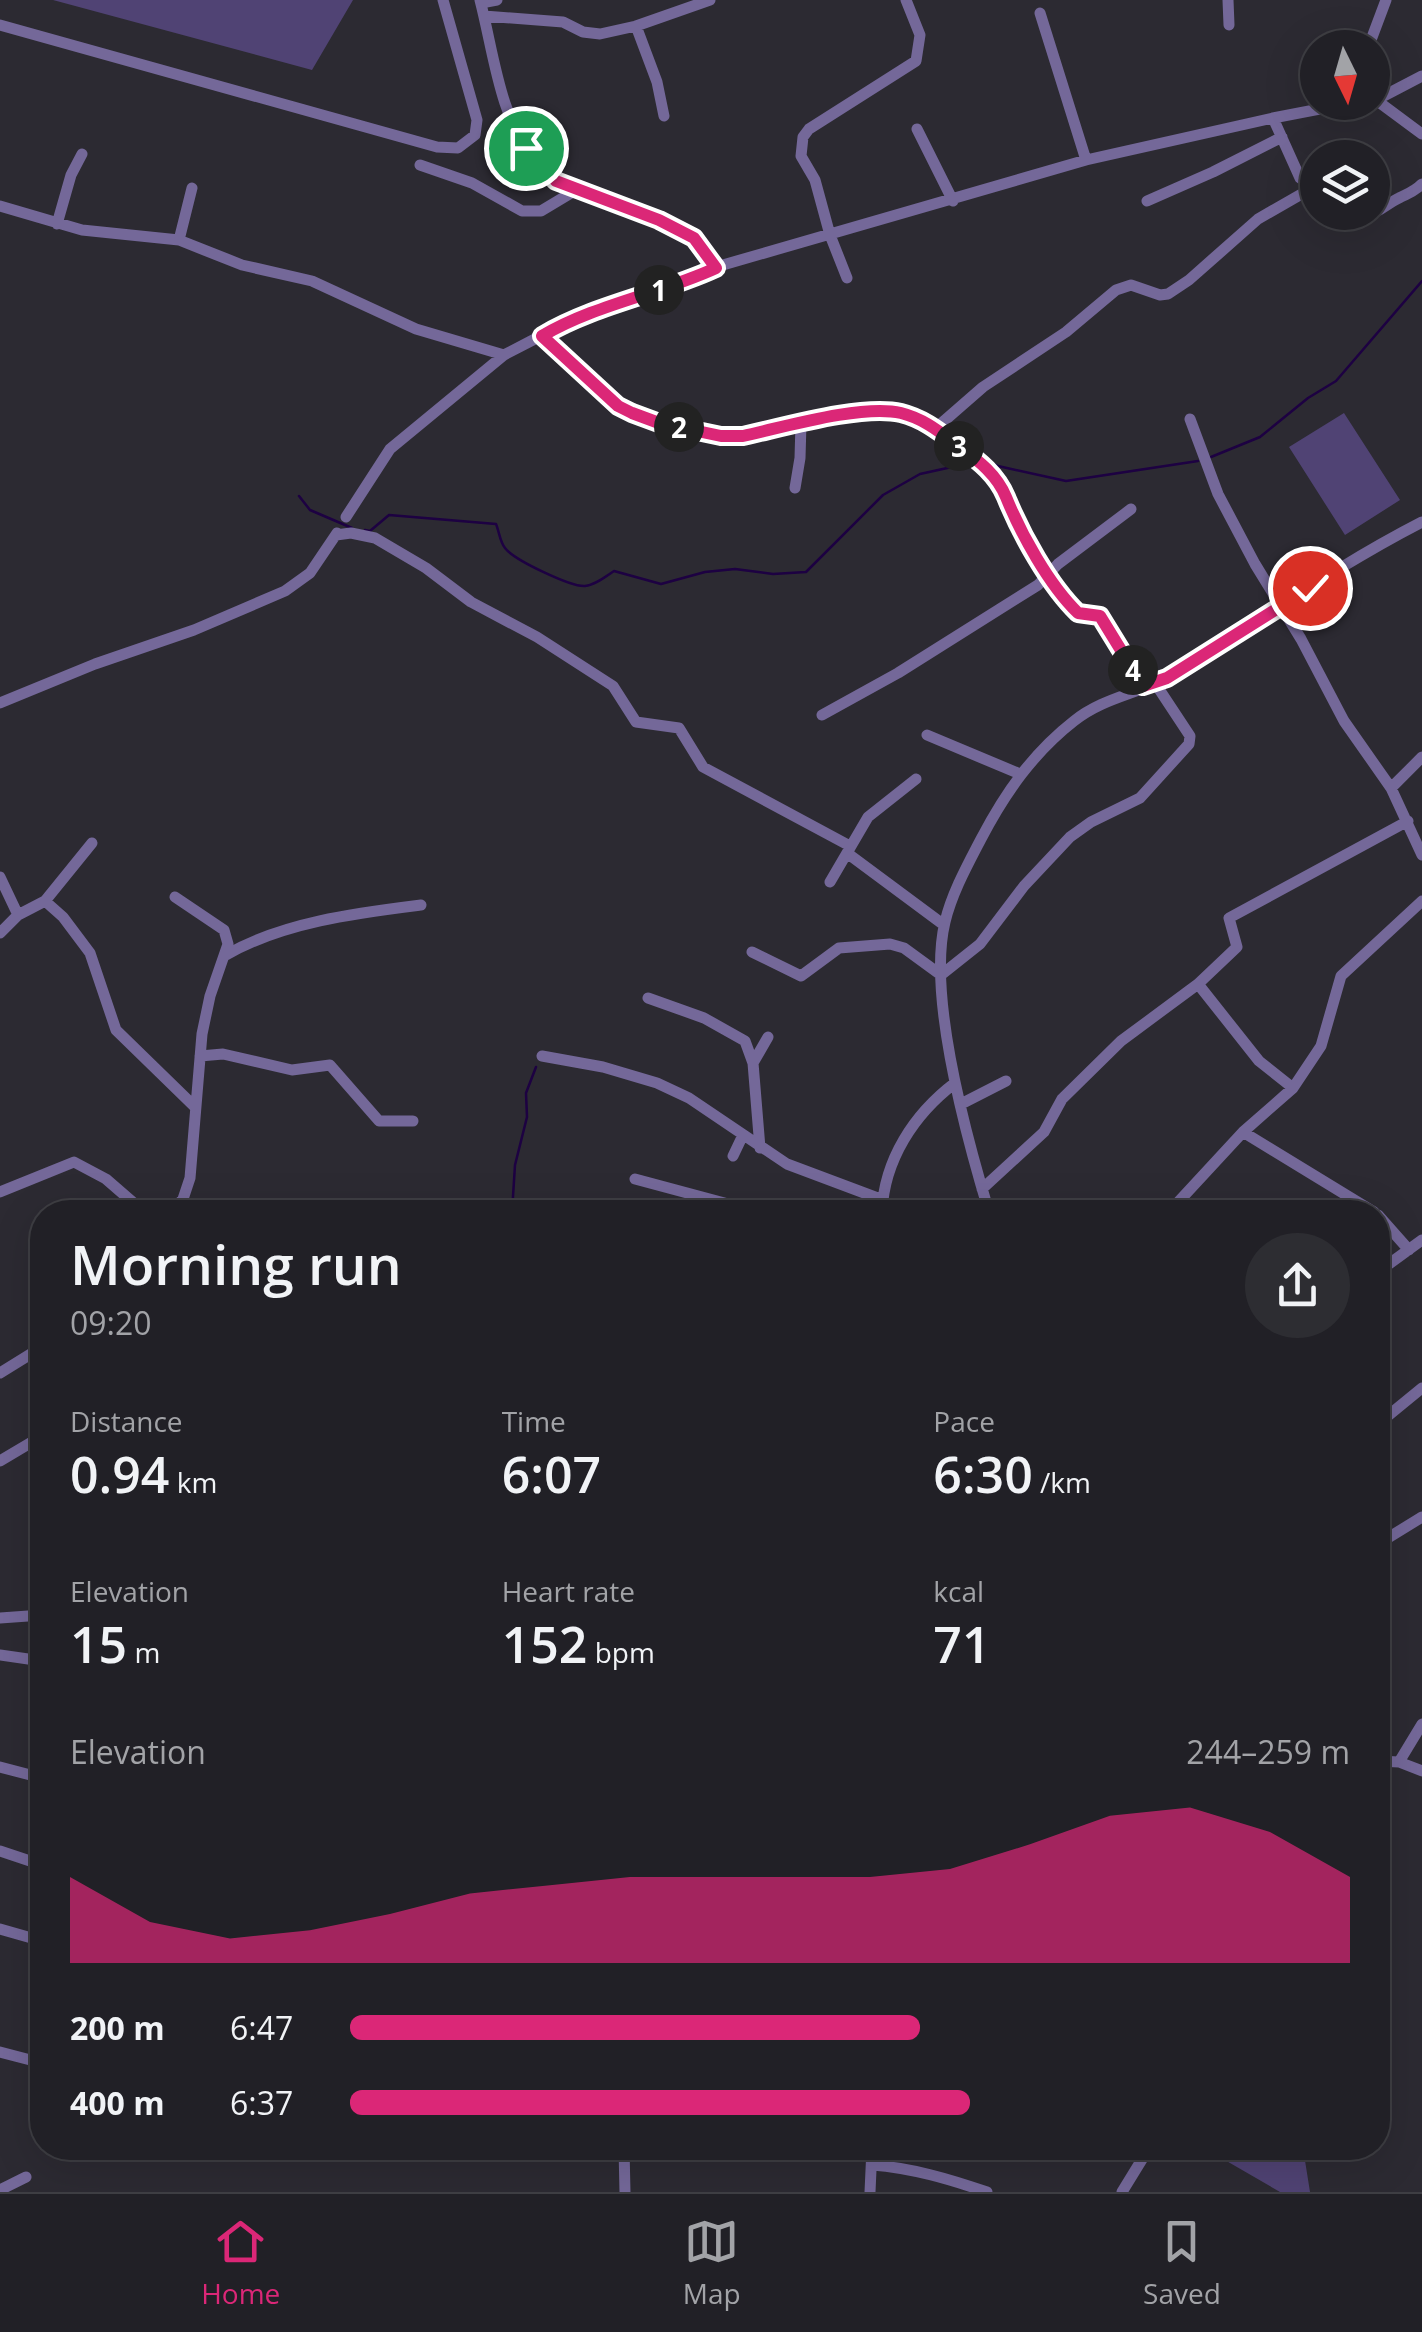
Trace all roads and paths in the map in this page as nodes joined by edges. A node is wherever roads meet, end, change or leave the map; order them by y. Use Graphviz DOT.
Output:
graph roads {
  1 [pos="443,0"];
  2 [pos="497,0"];
  3 [pos="710,0"];
  4 [pos="906,0"];
  5 [pos="1228,0"];
  6 [pos="1386,0"];
  7 [pos="482,6"];
  8 [pos="1040,13"];
  9 [pos="0,25"];
  10 [pos="1229,25"];
  11 [pos="636,26"];
  12 [pos="1375,30"];
  13 [pos="1422,76"];
  14 [pos="1390,91"];
  15 [pos="1390,111"];
  16 [pos="1300,113"];
  17 [pos="664,116"];
  18 [pos="1273,118"];
  19 [pos="917,129"];
  20 [pos="1422,134"];
  21 [pos="1282,138"];
  22 [pos="82,154"];
  23 [pos="1086,160"];
  24 [pos="420,165"];
  25 [pos="1300,178"];
  26 [pos="560,183"];
  27 [pos="1422,184"];
  28 [pos="192,188"];
  29 [pos="576,190"];
  30 [pos="1300,198"];
  31 [pos="560,199"];
  32 [pos="953,201"];
  33 [pos="1146,201"];
  34 [pos="1390,203"];
  35 [pos="0,206"];
  36 [pos="57,224"];
  37 [pos="830,235"];
  38 [pos="179,240"];
  39 [pos="716,268"];
  40 [pos="847,278"];
  41 [pos="542,336"];
  42 [pos="504,356"];
  43 [pos="1190,419"];
  44 [pos="801,423"];
  45 [pos="936,428"];
  46 [pos="794,488"];
  47 [pos="1130,509"];
  48 [pos="346,517"];
  49 [pos="1422,522"];
  50 [pos="1049,574"];
  51 [pos="1278,606"];
  52 [pos="1149,684"];
  53 [pos="0,703"];
  54 [pos="822,715"];
  55 [pos="927,734"];
  56 [pos="1422,757"];
  57 [pos="1020,774"];
  58 [pos="916,779"];
  59 [pos="1392,788"];
  60 [pos="1408,821"];
  61 [pos="92,843"];
  62 [pos="848,850"];
  63 [pos="1422,856"];
  64 [pos="0,877"];
  65 [pos="830,882"];
  66 [pos="175,896"];
  67 [pos="1422,900"];
  68 [pos="45,902"];
  69 [pos="421,905"];
  70 [pos="18,915"];
  71 [pos="944,925"];
  72 [pos="0,933"];
  73 [pos="752,952"];
  74 [pos="226,955"];
  75 [pos="941,975"];
  76 [pos="1198,984"];
  77 [pos="648,998"];
  78 [pos="768,1037"];
  79 [pos="200,1056"];
  80 [pos="542,1056"];
  81 [pos="752,1063"];
  82 [pos="1006,1082"];
  83 [pos="954,1083"];
  84 [pos="1293,1088"];
  85 [pos="961,1104"];
  86 [pos="194,1106"];
  87 [pos="413,1121"];
  88 [pos="1244,1132"];
  89 [pos="743,1135"];
  90 [pos="760,1148"];
  91 [pos="733,1156"];
  92 [pos="635,1179"];
  93 [pos="982,1190"];
  94 [pos="0,1192"];
  95 [pos="130,1200"];
  96 [pos="182,1200"];
  97 [pos="713,1200"];
  98 [pos="868,1200"];
  99 [pos="883,1200"];
  100 [pos="986,1200"];
  101 [pos="1180,1200"];
  102 [pos="1353,1200"];
  103 [pos="1390,1230"];
  104 [pos="1422,1240"];
  105 [pos="1408,1250"];
  106 [pos="1390,1263"];
  107 [pos="30,1354"];
  108 [pos="0,1373"];
  109 [pos="1422,1388"];
  110 [pos="1390,1414"];
  111 [pos="30,1443"];
  112 [pos="0,1461"];
  113 [pos="1422,1517"];
  114 [pos="1390,1537"];
  115 [pos="30,1616"];
  116 [pos="0,1618"];
  117 [pos="0,1654"];
  118 [pos="30,1660"];
  119 [pos="1422,1724"];
  120 [pos="1390,1762"];
  121 [pos="1398,1762"];
  122 [pos="0,1768"];
  123 [pos="1422,1772"];
  124 [pos="30,1775"];
  125 [pos="0,1851"];
  126 [pos="30,1860"];
  127 [pos="0,1929"];
  128 [pos="30,1938"];
  129 [pos="0,2052"];
  130 [pos="30,2061"];
  131 [pos="624,2160"];
  132 [pos="872,2160"];
  133 [pos="1142,2160"];
  134 [pos="872,2164"];
  135 [pos="26,2177"];
  136 [pos="0,2190"];
  137 [pos="625,2192"];
  138 [pos="870,2192"];
  139 [pos="987,2192"];
  140 [pos="1122,2192"];
  1 -- 9 [label="street"];
  2 -- 7 [label="street"];
  3 -- 11 [label="street"];
  4 -- 37 [label="street"];
  5 -- 10 [label="street"];
  6 -- 12 [label="street"];
  7 -- 11 [label="street"];
  7 -- 26 [label="street"];
  8 -- 23 [label="street"];
  11 -- 17 [label="street"];
  13 -- 14 [label="street"];
  15 -- 20 [label="street"];
  16 -- 18 [label="street"];
  18 -- 21 [label="street"];
  18 -- 23 [label="street"];
  19 -- 32 [label="street"];
  21 -- 25 [label="street"];
  21 -- 33 [label="street"];
  22 -- 36 [label="street"];
  23 -- 32 [label="street"];
  24 -- 31 [label="street"];
  26 -- 29 [label="street"];
  26 -- 31 [label="street"];
  27 -- 34 [label="street"];
  28 -- 38 [label="street"];
  29 -- 31 [label="street"];
  29 -- 39 [label="street"];
  30 -- 45 [label="street"];
  32 -- 37 [label="street"];
  35 -- 36 [label="street"];
  36 -- 38 [label="street"];
  37 -- 39 [label="street"];
  37 -- 40 [label="street"];
  38 -- 42 [label="street"];
  39 -- 41 [label="street"];
  41 -- 42 [label="street"];
  41 -- 44 [label="street"];
  42 -- 48 [label="street"];
  43 -- 51 [label="street"];
  44 -- 45 [label="street"];
  44 -- 46 [label="street"];
  45 -- 50 [label="street"];
  47 -- 50 [label="street"];
  49 -- 51 [label="street"];
  50 -- 52 [label="street"];
  50 -- 54 [label="street"];
  51 -- 52 [label="street"];
  51 -- 59 [label="street"];
  52 -- 57 [label="street"];
  52 -- 75 [label="street"];
  53 -- 62 [label="street"];
  55 -- 57 [label="street"];
  56 -- 59 [label="street"];
  57 -- 71 [label="street"];
  58 -- 62 [label="street"];
  59 -- 60 [label="street"];
  60 -- 63 [label="street"];
  60 -- 76 [label="street"];
  61 -- 68 [label="street"];
  62 -- 65 [label="street"];
  62 -- 71 [label="street"];
  64 -- 70 [label="street"];
  66 -- 74 [label="street"];
  67 -- 84 [label="street"];
  68 -- 70 [label="street"];
  68 -- 86 [label="street"];
  69 -- 74 [label="street"];
  70 -- 72 [label="street"];
  71 -- 75 [label="street"];
  73 -- 75 [label="street"];
  74 -- 79 [label="street"];
  75 -- 83 [label="street"];
  76 -- 84 [label="street"];
  76 -- 93 [label="street"];
  77 -- 81 [label="street"];
  78 -- 81 [label="street"];
  79 -- 86 [label="street"];
  79 -- 87 [label="street"];
  80 -- 89 [label="street"];
  81 -- 90 [label="street"];
  82 -- 85 [label="street"];
  83 -- 85 [label="street"];
  83 -- 99 [label="street"];
  84 -- 88 [label="street"];
  85 -- 93 [label="street"];
  86 -- 96 [label="street"];
  88 -- 101 [label="street"];
  88 -- 102 [label="street"];
  89 -- 90 [label="street"];
  89 -- 91 [label="street"];
  90 -- 98 [label="street"];
  92 -- 97 [label="street"];
  93 -- 100 [label="street"];
  94 -- 95 [label="street"];
  103 -- 105 [label="street"];
  104 -- 105 [label="street"];
  105 -- 106 [label="street"];
  107 -- 108 [label="street"];
  109 -- 110 [label="street"];
  111 -- 112 [label="street"];
  113 -- 114 [label="street"];
  115 -- 116 [label="street"];
  117 -- 118 [label="street"];
  119 -- 121 [label="street"];
  120 -- 121 [label="street"];
  121 -- 123 [label="street"];
  122 -- 124 [label="street"];
  125 -- 126 [label="street"];
  127 -- 128 [label="street"];
  129 -- 130 [label="street"];
  131 -- 137 [label="street"];
  132 -- 134 [label="street"];
  133 -- 140 [label="street"];
  134 -- 138 [label="street"];
  134 -- 139 [label="street"];
  135 -- 136 [label="street"];
}
